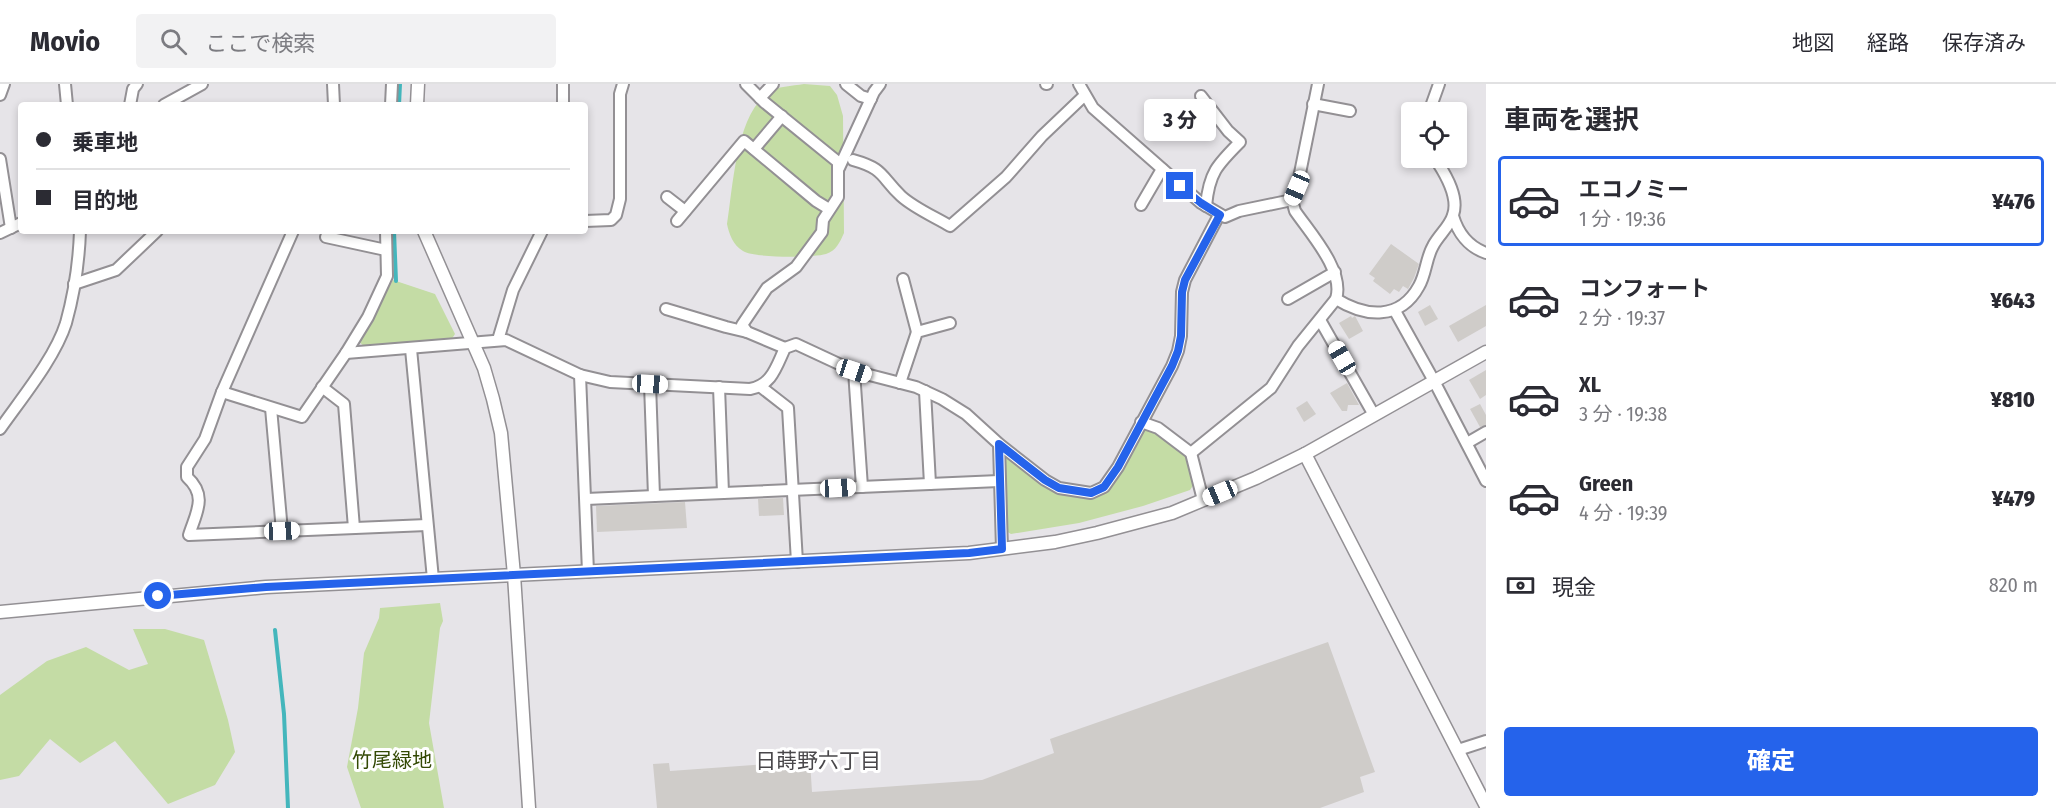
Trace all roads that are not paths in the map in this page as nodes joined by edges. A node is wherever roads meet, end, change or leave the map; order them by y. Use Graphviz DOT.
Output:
graph roads {
  1 [pos="4,84"];
  2 [pos="65,84"];
  3 [pos="137,84"];
  4 [pos="202,84"];
  5 [pos="333,84"];
  6 [pos="392,84"];
  7 [pos="418,84"];
  8 [pos="563,84"];
  9 [pos="623,84"];
  10 [pos="746,84"];
  11 [pos="773,84"];
  12 [pos="846,84"];
  13 [pos="880,84"];
  14 [pos="1079,84"];
  15 [pos="1318,84"];
  16 [pos="1439,84"];
  17 [pos="0,94"];
  18 [pos="1084,96"];
  19 [pos="1201,96"];
  20 [pos="760,98"];
  21 [pos="871,99"];
  22 [pos="68,102"];
  23 [pos="131,102"];
  24 [pos="169,102"];
  25 [pos="334,102"];
  26 [pos="391,102"];
  27 [pos="417,102"];
  28 [pos="563,102"];
  29 [pos="1433,102"];
  30 [pos="1313,104"];
  31 [pos="1350,111"];
  32 [pos="782,116"];
  33 [pos="754,149"];
  34 [pos="0,159"];
  35 [pos="853,160"];
  36 [pos="839,168"];
  37 [pos="1441,168"];
  38 [pos="1162,169"];
  39 [pos="667,197"];
  40 [pos="1292,200"];
  41 [pos="1141,205"];
  42 [pos="1206,206"];
  43 [pos="829,209"];
  44 [pos="685,212"];
  45 [pos="1220,215"];
  46 [pos="1453,216"];
  47 [pos="588,221"];
  48 [pos="677,221"];
  49 [pos="16,225"];
  50 [pos="0,233"];
  51 [pos="80,234"];
  52 [pos="154,234"];
  53 [pos="292,234"];
  54 [pos="386,234"];
  55 [pos="425,234"];
  56 [pos="541,234"];
  57 [pos="338,235"];
  58 [pos="326,237"];
  59 [pos="386,250"];
  60 [pos="1486,253"];
  61 [pos="1335,272"];
  62 [pos="903,279"];
  63 [pos="74,284"];
  64 [pos="1288,299"];
  65 [pos="1336,299"];
  66 [pos="666,309"];
  67 [pos="1395,311"];
  68 [pos="1320,321"];
  69 [pos="950,323"];
  70 [pos="747,332"];
  71 [pos="917,332"];
  72 [pos="498,340"];
  73 [pos="474,344"];
  74 [pos="785,348"];
  75 [pos="411,349"];
  76 [pos="1486,352"];
  77 [pos="346,353"];
  78 [pos="854,371"];
  79 [pos="580,375"];
  80 [pos="1434,381"];
  81 [pos="900,383"];
  82 [pos="650,384"];
  83 [pos="322,387"];
  84 [pos="719,387"];
  85 [pos="761,387"];
  86 [pos="925,391"];
  87 [pos="222,392"];
  88 [pos="272,408"];
  89 [pos="1374,415"];
  90 [pos="1141,422"];
  91 [pos="0,429"];
  92 [pos="1486,432"];
  93 [pos="1467,443"];
  94 [pos="999,444"];
  95 [pos="1191,453"];
  96 [pos="1305,454"];
  97 [pos="999,481"];
  98 [pos="1486,481"];
  99 [pos="930,484"];
  100 [pos="862,487"];
  101 [pos="792,490"];
  102 [pos="723,493"];
  103 [pos="654,496"];
  104 [pos="586,499"];
  105 [pos="1203,500"];
  106 [pos="426,525"];
  107 [pos="354,528"];
  108 [pos="282,531"];
  109 [pos="1002,549"];
  110 [pos="797,562"];
  111 [pos="588,572"];
  112 [pos="514,575"];
  113 [pos="433,579"];
  114 [pos="0,612"];
  115 [pos="1486,741"];
  116 [pos="1458,750"];
  117 [pos="1486,806"];
  118 [pos="529,808"];
  119 [pos="537,808"];
  1 -- 17 [label="street"];
  2 -- 22 [label="street"];
  3 -- 23 [label="street"];
  4 -- 24 [label="street"];
  5 -- 25 [label="street"];
  6 -- 26 [label="street"];
  7 -- 27 [label="street"];
  8 -- 28 [label="street"];
  9 -- 47 [label="street"];
  10 -- 20 [label="street"];
  11 -- 20 [label="street"];
  12 -- 21 [label="street"];
  13 -- 21 [label="street"];
  14 -- 18 [label="street"];
  15 -- 30 [label="street"];
  16 -- 29 [label="street"];
  18 -- 35 [label="street"];
  18 -- 38 [label="street"];
  19 -- 42 [label="street"];
  20 -- 32 [label="street"];
  21 -- 36 [label="street"];
  30 -- 31 [label="street"];
  30 -- 40 [label="street"];
  32 -- 33 [label="street"];
  32 -- 36 [label="street"];
  33 -- 43 [label="street"];
  33 -- 44 [label="street"];
  34 -- 49 [label="street"];
  36 -- 43 [label="street"];
  37 -- 46 [label="street"];
  38 -- 41 [label="street"];
  38 -- 42 [label="street"];
  39 -- 44 [label="street"];
  40 -- 45 [label="street"];
  40 -- 61 [label="street"];
  42 -- 45 [label="street"];
  43 -- 70 [label="street"];
  44 -- 48 [label="street"];
  45 -- 90 [label="street"];
  46 -- 60 [label="street"];
  46 -- 67 [label="street"];
  49 -- 50 [label="street"];
  51 -- 63 [label="street"];
  52 -- 63 [label="street"];
  53 -- 87 [label="street"];
  54 -- 59 [label="street"];
  55 -- 73 [label="street"];
  56 -- 72 [label="street"];
  57 -- 58 [label="street"];
  57 -- 59 [label="street"];
  59 -- 77 [label="street"];
  61 -- 64 [label="street"];
  61 -- 65 [label="street"];
  62 -- 71 [label="street"];
  63 -- 91 [label="street"];
  65 -- 67 [label="street"];
  65 -- 68 [label="street"];
  66 -- 70 [label="street"];
  67 -- 80 [label="street"];
  68 -- 89 [label="street"];
  68 -- 95 [label="street"];
  69 -- 71 [label="street"];
  70 -- 74 [label="street"];
  71 -- 81 [label="street"];
  72 -- 73 [label="street"];
  72 -- 79 [label="street"];
  73 -- 75 [label="street"];
  73 -- 112 [label="street"];
  74 -- 78 [label="street"];
  74 -- 85 [label="street"];
  75 -- 77 [label="street"];
  75 -- 106 [label="street"];
  76 -- 80 [label="street"];
  77 -- 83 [label="street"];
  78 -- 81 [label="street"];
  78 -- 100 [label="street"];
  79 -- 82 [label="street"];
  79 -- 104 [label="street"];
  80 -- 89 [label="street"];
  80 -- 93 [label="street"];
  81 -- 86 [label="street"];
  82 -- 84 [label="street"];
  82 -- 103 [label="street"];
  83 -- 88 [label="street"];
  83 -- 107 [label="street"];
  84 -- 85 [label="street"];
  84 -- 102 [label="street"];
  85 -- 101 [label="street"];
  86 -- 94 [label="street"];
  86 -- 99 [label="street"];
  87 -- 88 [label="street"];
  87 -- 108 [label="street"];
  88 -- 108 [label="street"];
  89 -- 96 [label="street"];
  90 -- 94 [label="street"];
  90 -- 95 [label="street"];
  92 -- 93 [label="street"];
  93 -- 98 [label="street"];
  94 -- 97 [label="street"];
  95 -- 105 [label="street"];
  96 -- 105 [label="street"];
  96 -- 116 [label="street"];
  97 -- 99 [label="street"];
  97 -- 109 [label="street"];
  99 -- 100 [label="street"];
  100 -- 101 [label="street"];
  101 -- 102 [label="street"];
  101 -- 110 [label="street"];
  102 -- 103 [label="street"];
  103 -- 104 [label="street"];
  104 -- 111 [label="street"];
  105 -- 109 [label="street"];
  106 -- 107 [label="street"];
  106 -- 113 [label="street"];
  107 -- 108 [label="street"];
  109 -- 110 [label="street"];
  110 -- 111 [label="street"];
  111 -- 112 [label="street"];
  112 -- 113 [label="street"];
  112 -- 118 [label="street"];
  112 -- 119 [label="street"];
  113 -- 114 [label="street"];
  115 -- 116 [label="street"];
  116 -- 117 [label="street"];
}
